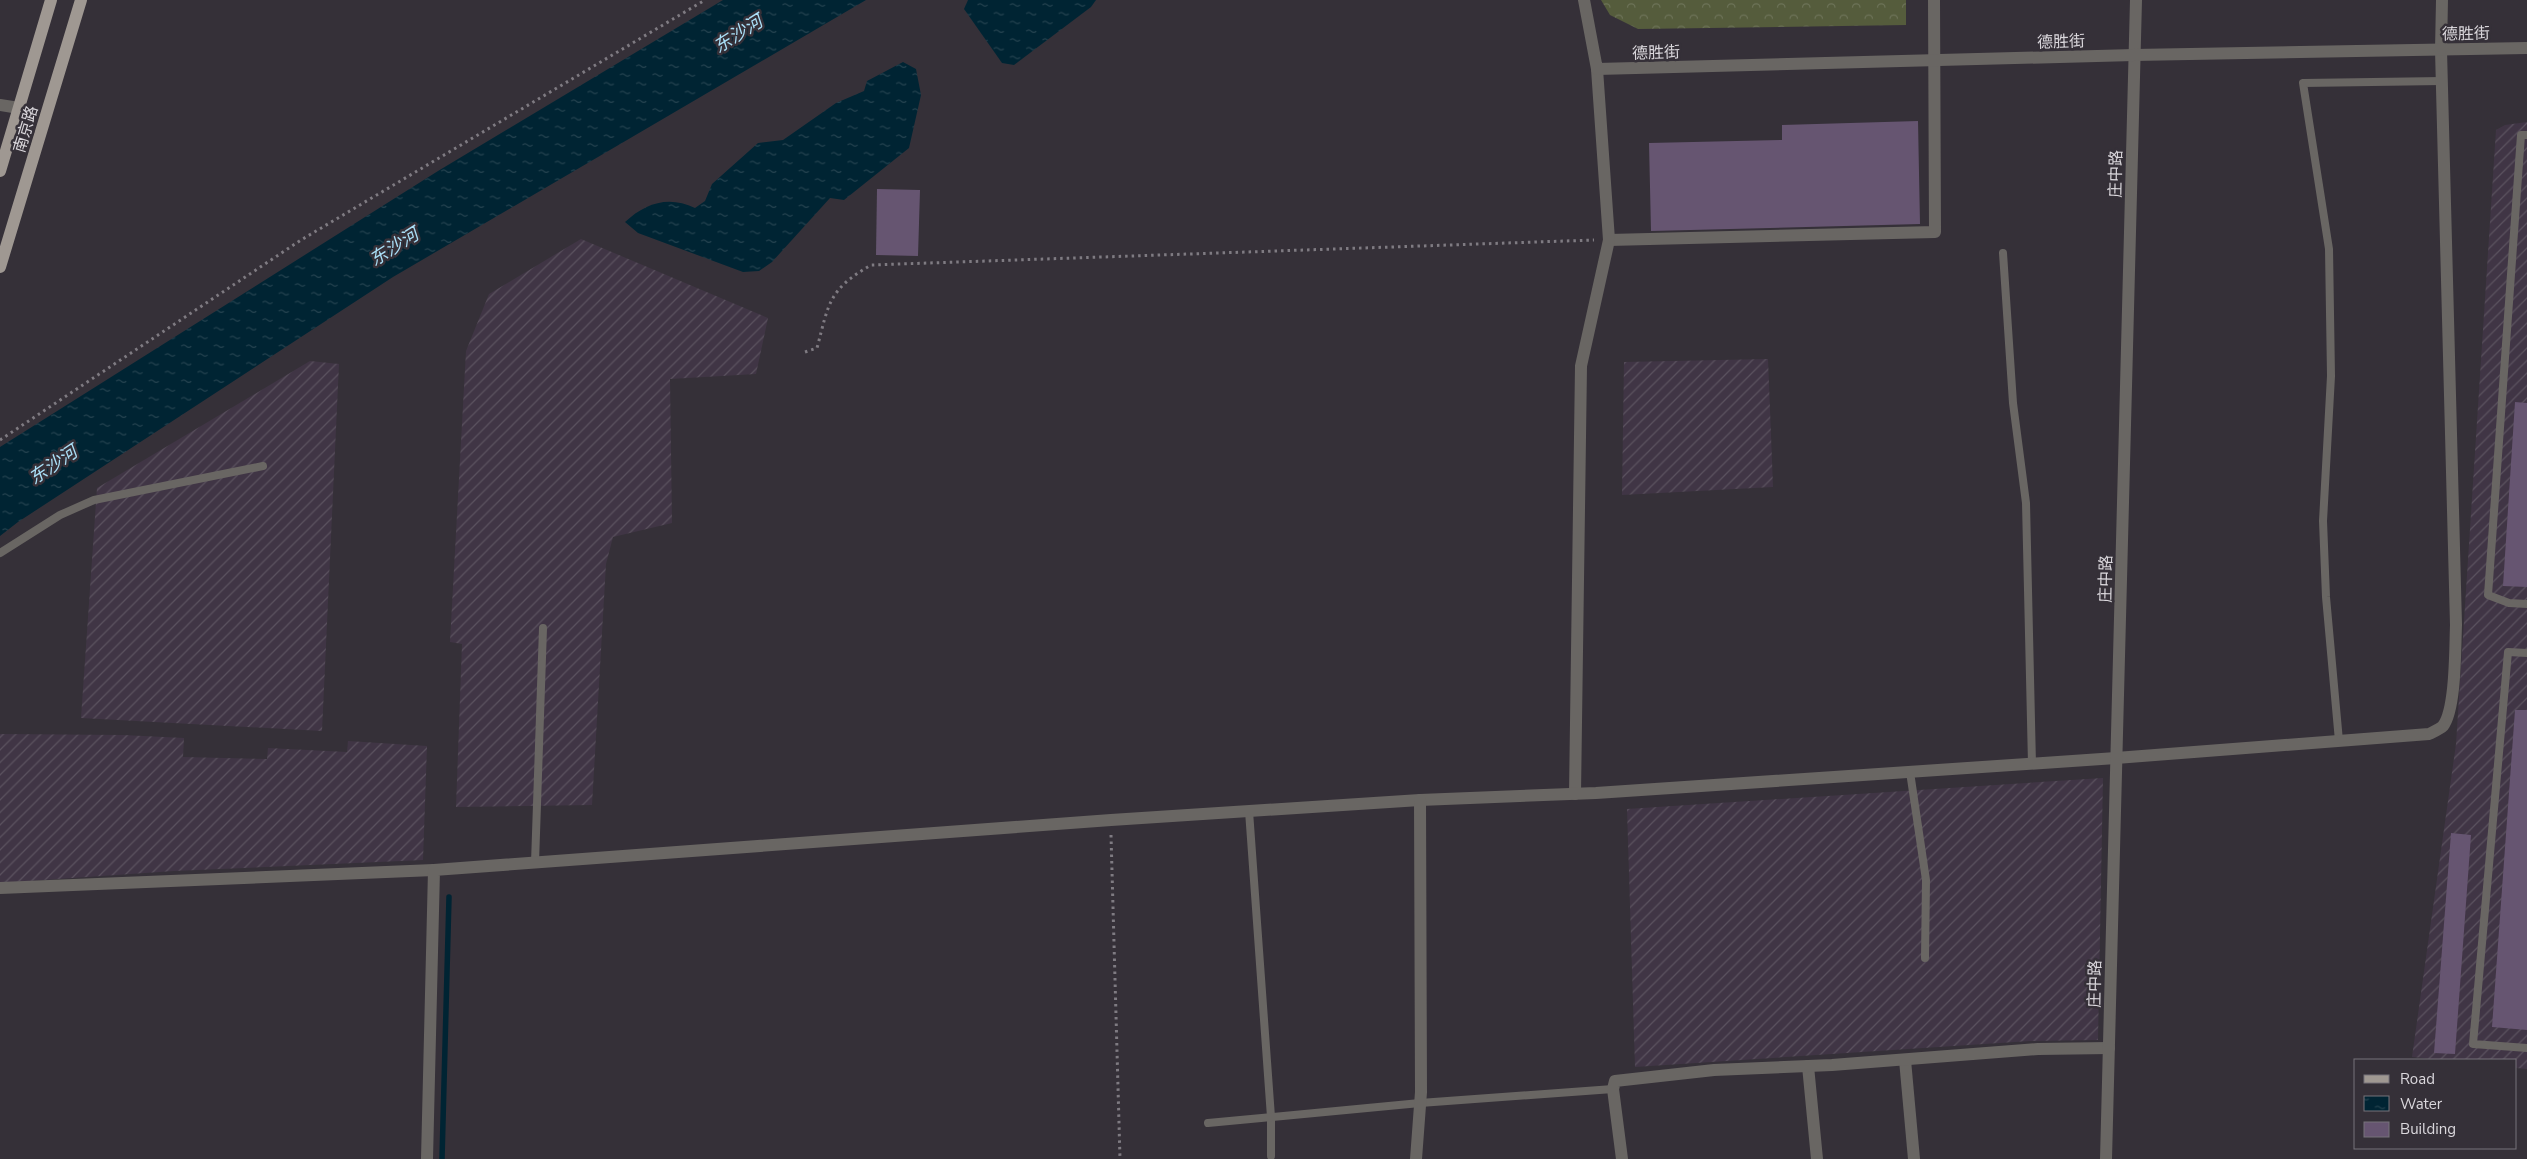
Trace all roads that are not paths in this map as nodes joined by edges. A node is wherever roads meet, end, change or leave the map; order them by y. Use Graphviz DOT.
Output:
graph roads {
  1 [pos="51,0"];
  2 [pos="81,0"];
  3 [pos="1584,0"];
  4 [pos="1934,0"];
  5 [pos="2136,0"];
  6 [pos="2442,0"];
  7 [pos="2527,48"];
  8 [pos="2441,50"];
  9 [pos="2134,55"];
  10 [pos="1935,61"];
  11 [pos="1597,70"];
  12 [pos="2442,81"];
  13 [pos="0,105"];
  14 [pos="19,108"];
  15 [pos="2527,135"];
  16 [pos="0,171"];
  17 [pos="1609,240"];
  18 [pos="2003,253"];
  19 [pos="0,267"];
  20 [pos="263,466"];
  21 [pos="0,553"];
  22 [pos="2527,604"];
  23 [pos="543,628"];
  24 [pos="2527,653"];
  25 [pos="2339,741"];
  26 [pos="2116,758"];
  27 [pos="2032,764"];
  28 [pos="1910,772"];
  29 [pos="1575,794"];
  30 [pos="1420,800"];
  31 [pos="1249,811"];
  32 [pos="535,863"];
  33 [pos="434,870"];
  34 [pos="0,888"];
  35 [pos="1925,958"];
  36 [pos="2109,1048"];
  37 [pos="2527,1048"];
  38 [pos="1905,1060"];
  39 [pos="1808,1066"];
  40 [pos="1613,1089"];
  41 [pos="1420,1103"];
  42 [pos="1270,1117"];
  43 [pos="1208,1123"];
  44 [pos="1271,1156"];
  45 [pos="427,1159"];
  46 [pos="1416,1159"];
  47 [pos="1622,1159"];
  48 [pos="1817,1159"];
  49 [pos="1914,1159"];
  50 [pos="2106,1159"];
  1 -- 14 [label="main road, 南京路"];
  2 -- 19 [label="main road, 南京路"];
  3 -- 11 [label="street"];
  4 -- 10 [label="street"];
  5 -- 9 [label="street, 庄中路"];
  6 -- 8 [label="street"];
  7 -- 8 [label="street, 德胜街"];
  8 -- 9 [label="street, 德胜街"];
  8 -- 12 [label="street"];
  9 -- 10 [label="street, 德胜街"];
  9 -- 26 [label="street, 庄中路"];
  10 -- 11 [label="street, 德胜街"];
  10 -- 17 [label="street"];
  11 -- 17 [label="street"];
  12 -- 25 [label="street"];
  12 -- 25 [label="lane"];
  13 -- 14 [label="street"];
  14 -- 16 [label="main road, 南京路"];
  15 -- 22 [label="lane"];
  17 -- 29 [label="street"];
  18 -- 27 [label="lane"];
  20 -- 21 [label="lane"];
  23 -- 32 [label="lane"];
  24 -- 37 [label="lane"];
  25 -- 26 [label="street"];
  26 -- 27 [label="street"];
  26 -- 36 [label="street, 庄中路"];
  27 -- 28 [label="street"];
  28 -- 29 [label="street"];
  28 -- 35 [label="lane"];
  29 -- 30 [label="street"];
  30 -- 31 [label="street"];
  30 -- 41 [label="street"];
  31 -- 32 [label="street"];
  31 -- 42 [label="lane"];
  32 -- 33 [label="street"];
  33 -- 34 [label="street"];
  33 -- 45 [label="street"];
  36 -- 38 [label="street"];
  36 -- 50 [label="street, 庄中路"];
  38 -- 39 [label="street"];
  38 -- 49 [label="street"];
  39 -- 40 [label="street"];
  39 -- 48 [label="street"];
  40 -- 41 [label="lane"];
  40 -- 47 [label="street"];
  41 -- 42 [label="lane"];
  41 -- 46 [label="street"];
  42 -- 43 [label="lane"];
  42 -- 44 [label="lane"];
}
